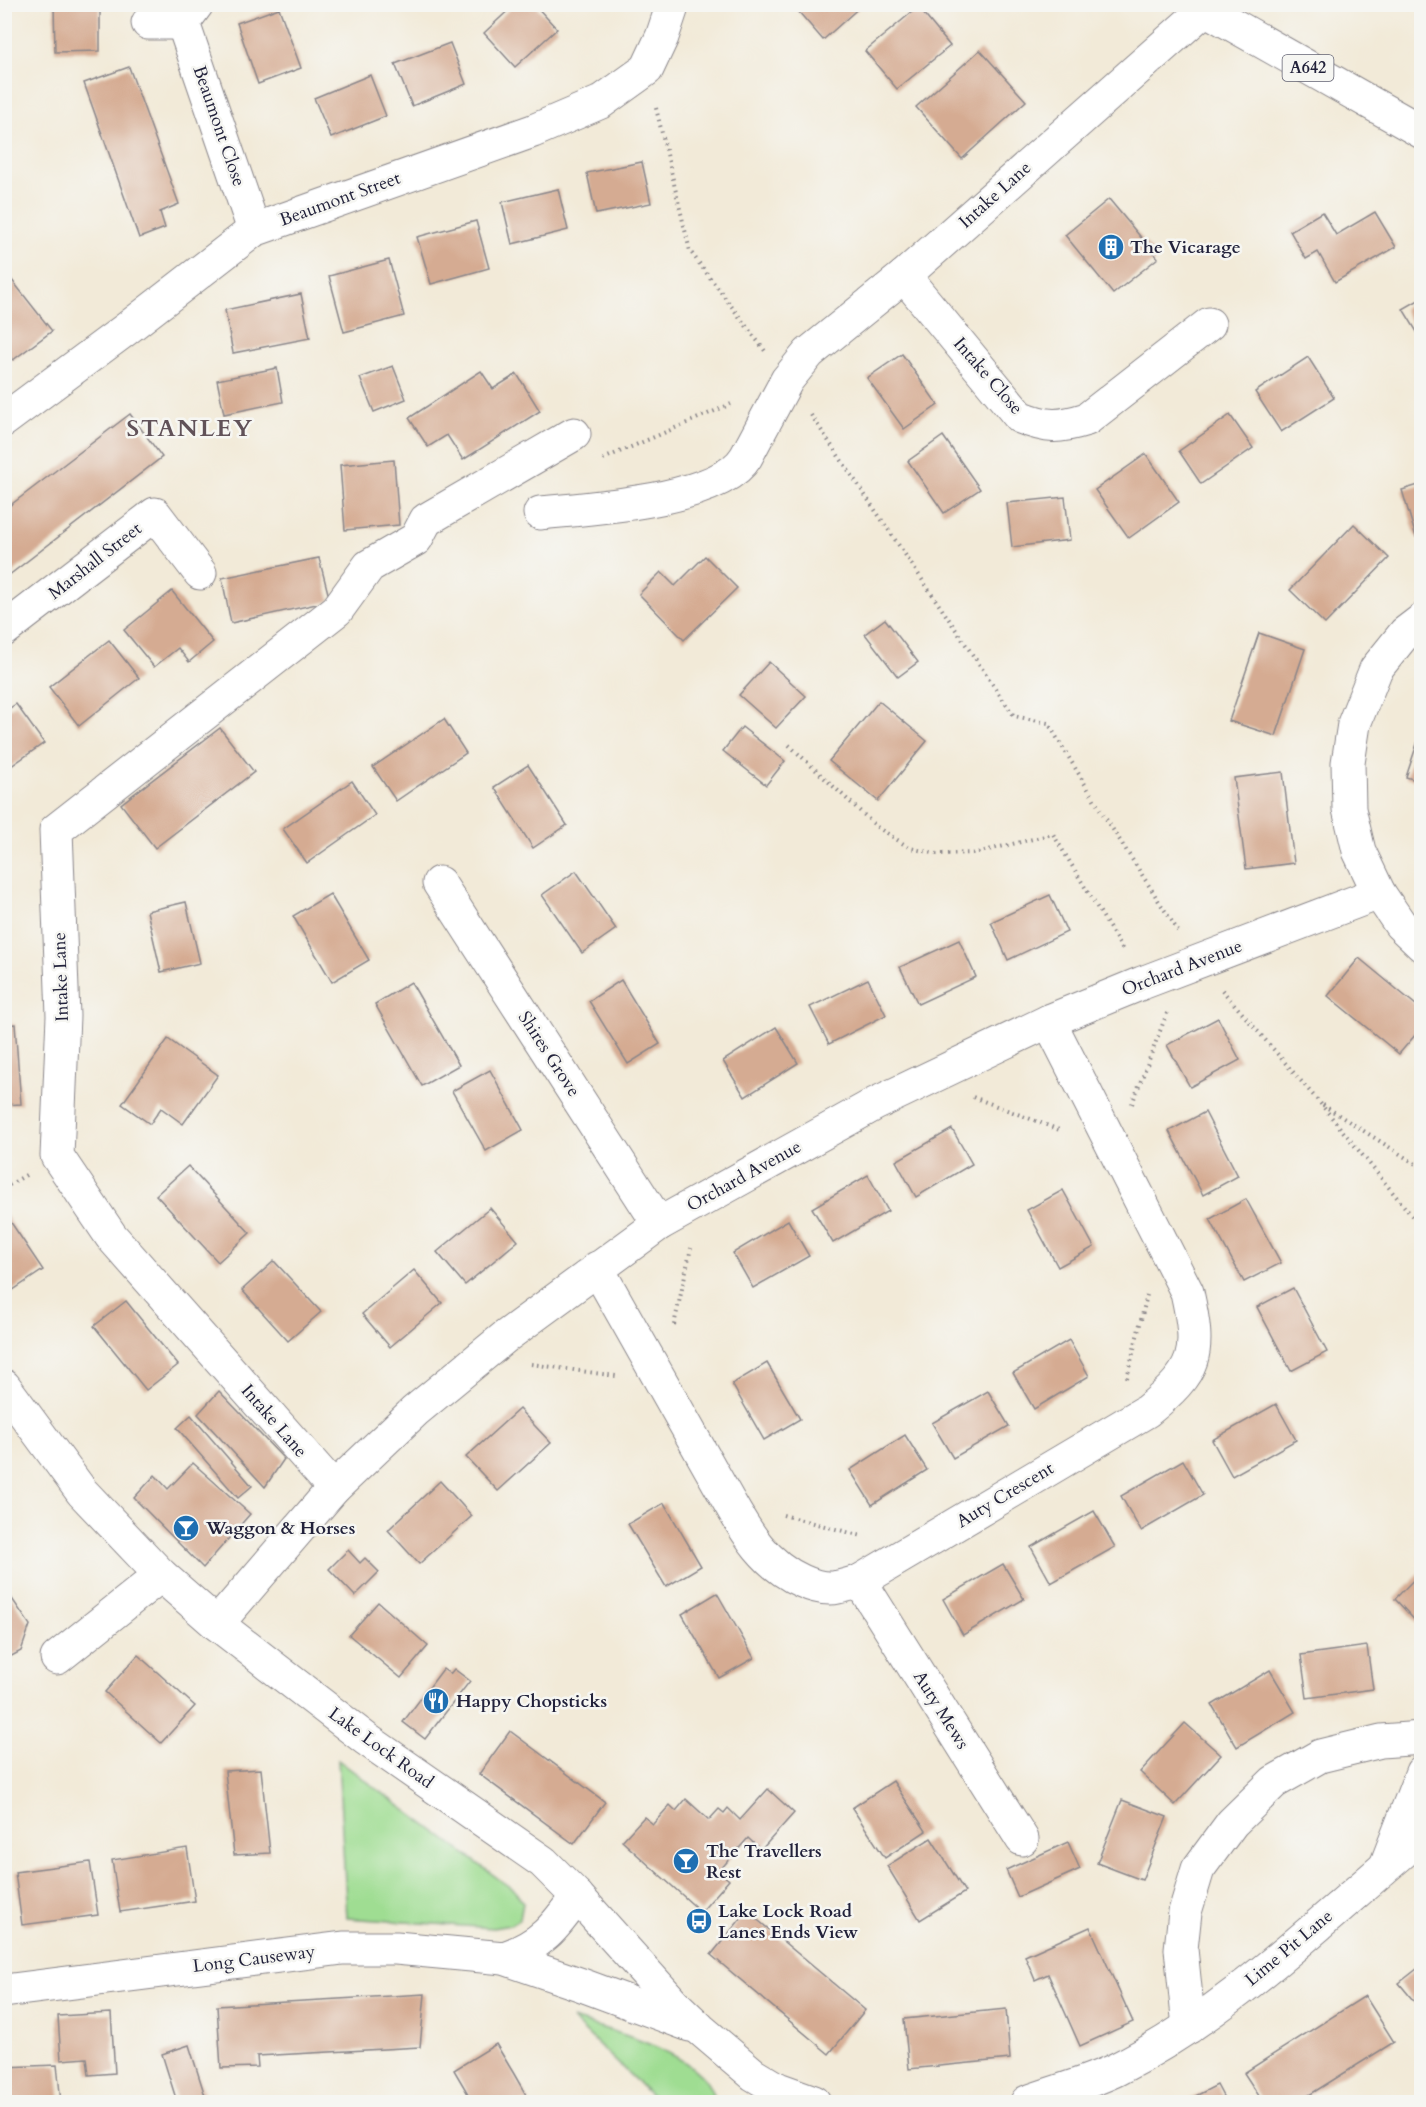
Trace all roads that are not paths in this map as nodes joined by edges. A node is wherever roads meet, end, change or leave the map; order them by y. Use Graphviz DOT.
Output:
graph roads {
  1 [pos="673,4"];
  2 [pos="1200,7"];
  3 [pos="190,14"];
  4 [pos="148,23"];
  5 [pos="1422,132"];
  6 [pos="254,230"];
  7 [pos="904,276"];
  8 [pos="1209,324"];
  9 [pos="4,420"];
  10 [pos="574,434"];
  11 [pos="540,513"];
  12 [pos="200,573"];
  13 [pos="1422,620"];
  14 [pos="4,630"];
  15 [pos="439,884"];
  16 [pos="1379,893"];
  17 [pos="1422,945"];
  18 [pos="1049,1021"];
  19 [pos="659,1224"];
  20 [pos="597,1269"];
  21 [pos="4,1386"];
  22 [pos="334,1488"];
  23 [pos="161,1575"];
  24 [pos="860,1581"];
  25 [pos="217,1624"];
  26 [pos="57,1658"];
  27 [pos="1422,1738"];
  28 [pos="1422,1772"];
  29 [pos="1422,1836"];
  30 [pos="1022,1839"];
  31 [pos="1385,1866"];
  32 [pos="577,1896"];
  33 [pos="504,1958"];
  34 [pos="4,1991"];
  35 [pos="1189,2027"];
  36 [pos="700,2029"];
  37 [pos="775,2096"];
  38 [pos="814,2103"];
  39 [pos="1028,2103"];
  1 -- 6 [label="street, Beaumont Street"];
  2 -- 5 [label="street, A642"];
  2 -- 7 [label="street, Intake Lane"];
  3 -- 4 [label="street, Beaumont Close"];
  3 -- 6 [label="street, Beaumont Close"];
  6 -- 9 [label="street, Beaumont Street"];
  7 -- 8 [label="street, Intake Close"];
  7 -- 11 [label="street, Intake Lane"];
  10 -- 22 [label="street, Intake Lane"];
  12 -- 14 [label="street, Marshall Street"];
  13 -- 16 [label="street"];
  15 -- 19 [label="street, Shires Grove"];
  16 -- 17 [label="street"];
  16 -- 18 [label="street, Orchard Avenue"];
  18 -- 19 [label="street, Orchard Avenue"];
  18 -- 24 [label="street, Auty Crescent"];
  19 -- 20 [label="street, Orchard Avenue"];
  20 -- 22 [label="street, Orchard Avenue"];
  20 -- 24 [label="street, Auty Crescent"];
  21 -- 23 [label="street, Lake Lock Road"];
  22 -- 25 [label="street, Orchard Avenue"];
  23 -- 25 [label="street, Lake Lock Road"];
  23 -- 26 [label="street"];
  24 -- 30 [label="street, Auty Mews"];
  25 -- 32 [label="street, Lake Lock Road"];
  27 -- 35 [label="street"];
  28 -- 31 [label="street, Lime Pit Lane"];
  29 -- 31 [label="street, Lime Pit Lane"];
  31 -- 35 [label="street, Lime Pit Lane"];
  32 -- 33 [label="street, Long Causeway"];
  32 -- 36 [label="street, Lake Lock Road"];
  33 -- 34 [label="street, Long Causeway"];
  33 -- 36 [label="street, Long Causeway"];
  35 -- 39 [label="street, Lime Pit Lane"];
  36 -- 37 [label="street, Lake Lock Road"];
  37 -- 38 [label="street"];
}
